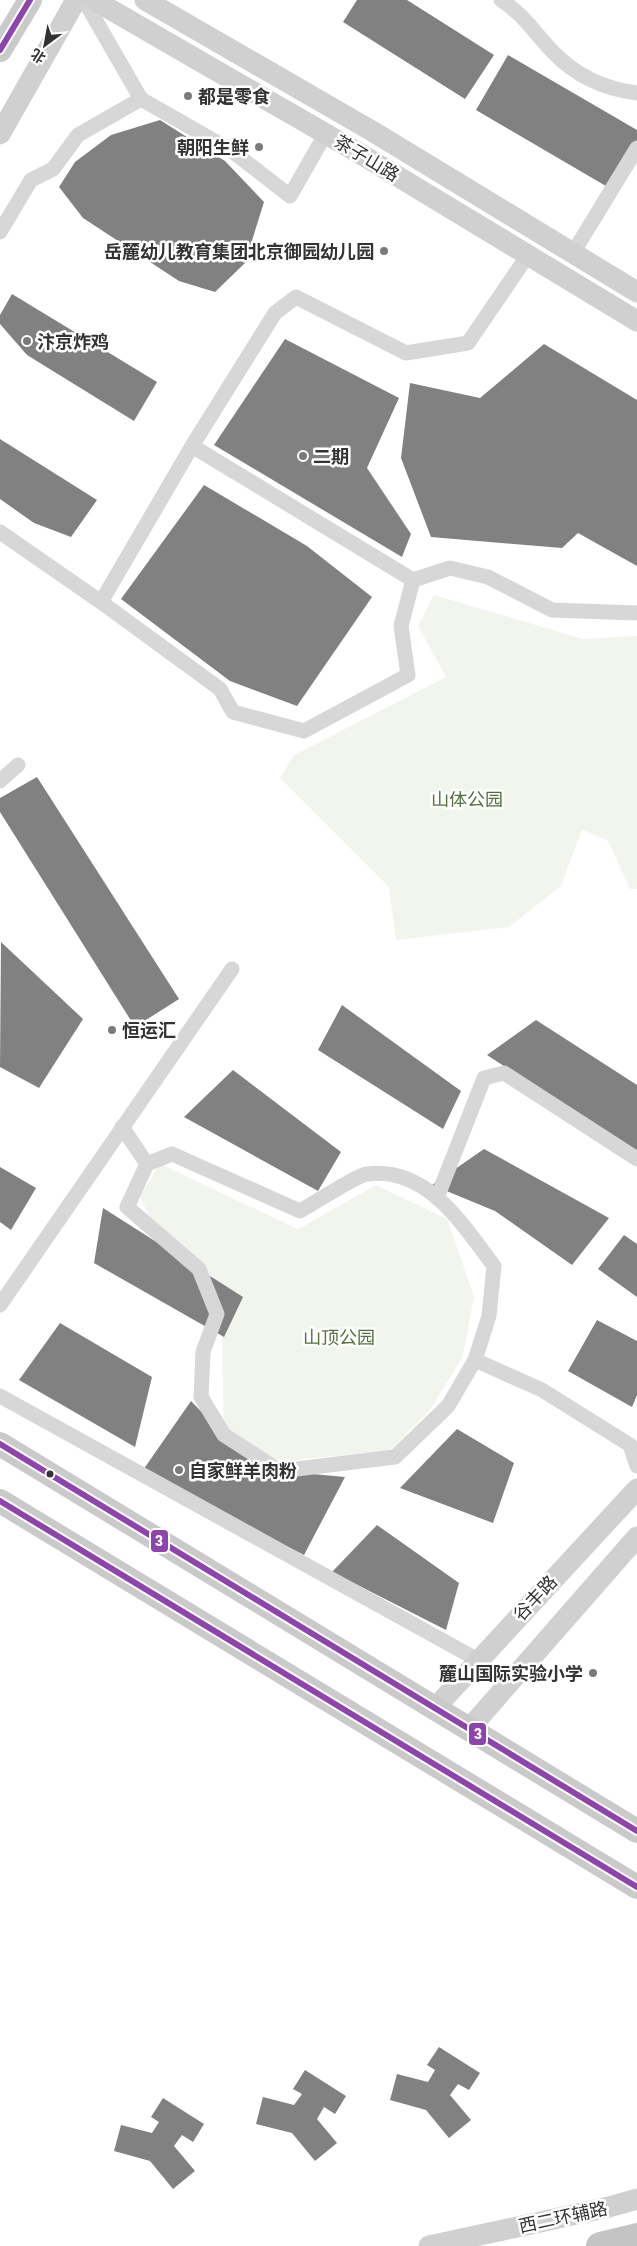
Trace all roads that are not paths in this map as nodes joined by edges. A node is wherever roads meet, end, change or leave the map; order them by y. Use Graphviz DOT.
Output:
graph roads {
  1 [pos="30,0"];
  2 [pos="76,0"];
  3 [pos="84,0"];
  4 [pos="94,0"];
  5 [pos="145,0"];
  6 [pos="501,0"];
  7 [pos="0,50"];
  8 [pos="637,93"];
  9 [pos="141,98"];
  10 [pos="326,133"];
  11 [pos="0,134"];
  12 [pos="637,148"];
  13 [pos="0,232"];
  14 [pos="573,253"];
  15 [pos="528,255"];
  16 [pos="637,292"];
  17 [pos="637,321"];
  18 [pos="192,446"];
  19 [pos="0,532"];
  20 [pos="412,580"];
  21 [pos="102,602"];
  22 [pos="637,613"];
  23 [pos="18,764"];
  24 [pos="0,782"];
  25 [pos="232,969"];
  26 [pos="122,1127"];
  27 [pos="637,1159"];
  28 [pos="147,1164"];
  29 [pos="437,1198"];
  30 [pos="0,1305"];
  31 [pos="475,1360"];
  32 [pos="0,1396"];
  33 [pos="0,1444"];
  34 [pos="637,1466"];
  35 [pos="637,1488"];
  36 [pos="0,1501"];
  37 [pos="637,1537"];
  38 [pos="478,1660"];
  39 [pos="435,1708"];
  40 [pos="469,1729"];
  41 [pos="637,1832"];
  42 [pos="637,1887"];
  43 [pos="637,2199"];
  44 [pos="637,2237"];
  45 [pos="429,2246"];
  46 [pos="600,2246"];
  1 -- 7 [label="main road"];
  2 -- 11 [label="main road"];
  3 -- 9 [label="street"];
  4 -- 10 [label="main road, 茶子山路"];
  5 -- 14 [label="main road, 茶子山路"];
  6 -- 8 [label="street"];
  9 -- 10 [label="street"];
  9 -- 13 [label="street"];
  10 -- 15 [label="main road, 茶子山路"];
  12 -- 14 [label="street"];
  14 -- 16 [label="main road, 茶子山路"];
  15 -- 17 [label="main road, 茶子山路"];
  15 -- 18 [label="street"];
  18 -- 20 [label="street"];
  18 -- 21 [label="street"];
  19 -- 21 [label="street"];
  20 -- 21 [label="street"];
  20 -- 22 [label="street"];
  23 -- 24 [label="street"];
  25 -- 26 [label="street"];
  26 -- 28 [label="street"];
  26 -- 30 [label="street"];
  27 -- 29 [label="street"];
  28 -- 29 [label="street"];
  28 -- 31 [label="street"];
  29 -- 31 [label="street"];
  31 -- 34 [label="street"];
  32 -- 38 [label="street"];
  33 -- 39 [label="main road"];
  35 -- 38 [label="main road, 谷丰路"];
  36 -- 42 [label="main road"];
  37 -- 40 [label="main road, 谷丰路"];
  38 -- 39 [label="main road, 谷丰路"];
  39 -- 40 [label="main road"];
  40 -- 41 [label="main road"];
  43 -- 45 [label="main road, 西二环辅路"];
  44 -- 46 [label="highway"];
}
